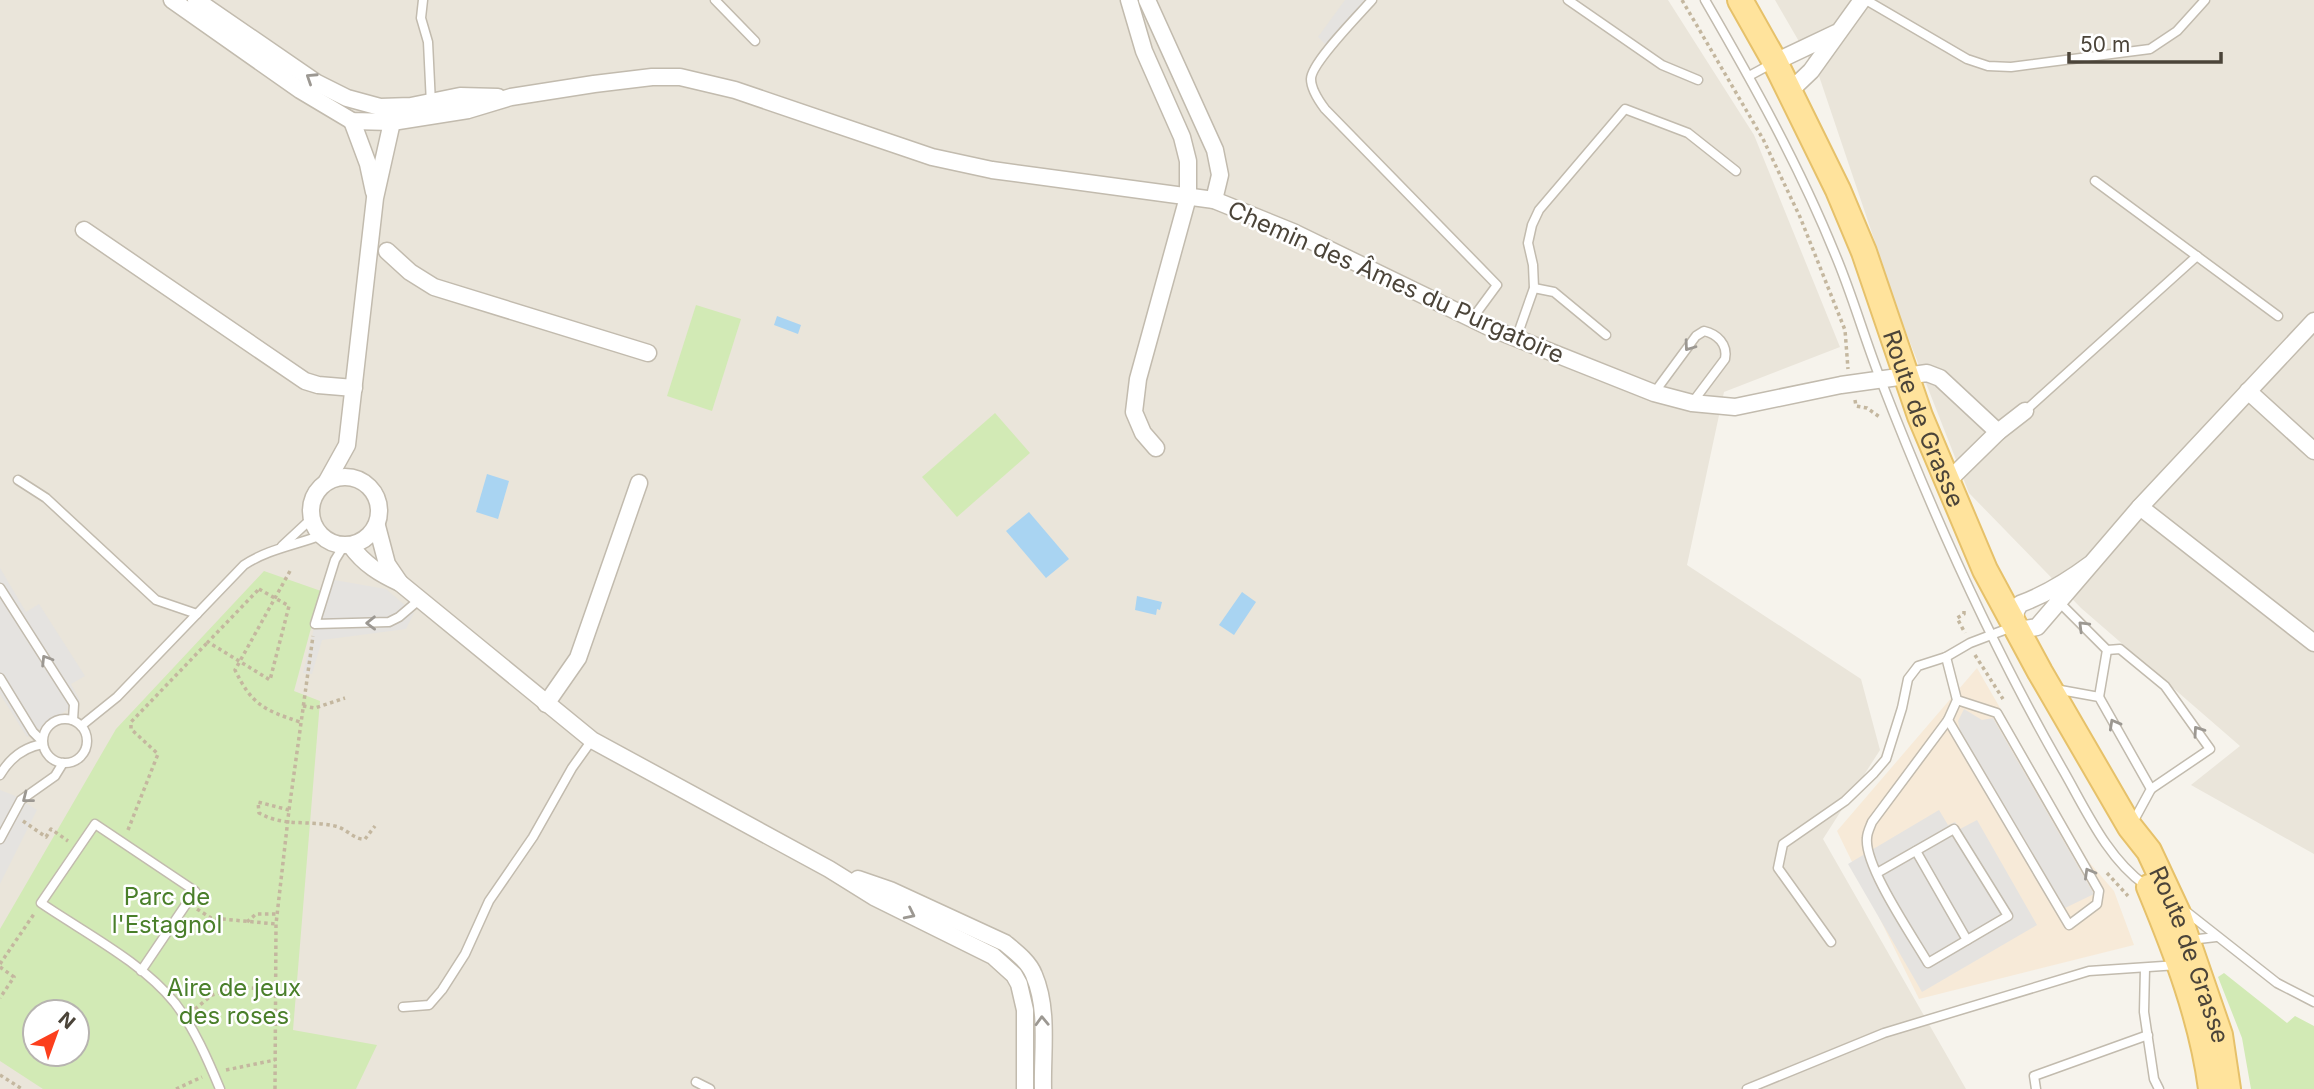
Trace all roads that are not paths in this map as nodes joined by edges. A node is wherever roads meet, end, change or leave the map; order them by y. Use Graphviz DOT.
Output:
graph roads {
  1 [pos="172,0"];
  2 [pos="196,0"];
  3 [pos="423,0"];
  4 [pos="715,0"];
  5 [pos="1129,0"];
  6 [pos="1147,0"];
  7 [pos="1372,0"];
  8 [pos="1569,0"];
  9 [pos="1705,0"];
  10 [pos="1740,0"];
  11 [pos="1864,0"];
  12 [pos="2205,0"];
  13 [pos="1839,32"];
  14 [pos="755,41"];
  15 [pos="1775,62"];
  16 [pos="1749,76"];
  17 [pos="1699,80"];
  18 [pos="1790,91"];
  19 [pos="376,107"];
  20 [pos="432,109"];
  21 [pos="352,121"];
  22 [pos="392,122"];
  23 [pos="1737,171"];
  24 [pos="2095,181"];
  25 [pos="1188,197"];
  26 [pos="375,198"];
  27 [pos="1214,200"];
  28 [pos="85,230"];
  29 [pos="370,242"];
  30 [pos="387,251"];
  31 [pos="2197,256"];
  32 [pos="1534,288"];
  33 [pos="2278,316"];
  34 [pos="1472,319"];
  35 [pos="2314,321"];
  36 [pos="1606,335"];
  37 [pos="1516,339"];
  38 [pos="648,353"];
  39 [pos="1906,376"];
  40 [pos="1874,380"];
  41 [pos="354,388"];
  42 [pos="2248,391"];
  43 [pos="1654,393"];
  44 [pos="1692,404"];
  45 [pos="2025,411"];
  46 [pos="1998,432"];
  47 [pos="347,445"];
  48 [pos="1156,448"];
  49 [pos="2314,451"];
  50 [pos="18,480"];
  51 [pos="359,480"];
  52 [pos="327,481"];
  53 [pos="1947,482"];
  54 [pos="639,483"];
  55 [pos="2140,507"];
  56 [pos="312,519"];
  57 [pos="377,526"];
  58 [pos="322,535"];
  59 [pos="347,547"];
  60 [pos="279,548"];
  61 [pos="2092,563"];
  62 [pos="400,583"];
  63 [pos="0,588"];
  64 [pos="419,600"];
  65 [pos="2060,603"];
  66 [pos="197,614"];
  67 [pos="2015,626"];
  68 [pos="1991,634"];
  69 [pos="2314,643"];
  70 [pos="2107,650"];
  71 [pos="1946,657"];
  72 [pos="0,678"];
  73 [pos="2049,687"];
  74 [pos="2099,697"];
  75 [pos="1957,700"];
  76 [pos="546,704"];
  77 [pos="73,720"];
  78 [pos="1948,720"];
  79 [pos="81,726"];
  80 [pos="592,740"];
  81 [pos="43,742"];
  82 [pos="63,763"];
  83 [pos="0,775"];
  84 [pos="2151,789"];
  85 [pos="2130,827"];
  86 [pos="0,839"];
  87 [pos="1916,850"];
  88 [pos="830,869"];
  89 [pos="1877,873"];
  90 [pos="2150,889"];
  91 [pos="2173,903"];
  92 [pos="2216,937"];
  93 [pos="2178,938"];
  94 [pos="1967,940"];
  95 [pos="1832,942"];
  96 [pos="2179,964"];
  97 [pos="2145,968"];
  98 [pos="141,971"];
  99 [pos="2314,1002"];
  100 [pos="403,1007"];
  101 [pos="2148,1035"];
  102 [pos="2224,1056"];
  103 [pos="1025,1070"];
  104 [pos="1043,1070"];
  105 [pos="696,1082"];
  106 [pos="220,1089"];
  107 [pos="710,1089"];
  108 [pos="1025,1089"];
  109 [pos="1043,1089"];
  110 [pos="1747,1089"];
  111 [pos="2036,1089"];
  112 [pos="2159,1089"];
  113 [pos="2211,1089"];
  114 [pos="2228,1089"];
  1 -- 21 [label="street, Chemin des Âmes du Purgatoire"];
  19 -- 2 [label="street, Chemin des Âmes du Purgatoire, one-way"];
  3 -- 20 [label="lane"];
  4 -- 14 [label="lane"];
  5 -- 25 [label="street"];
  6 -- 27 [label="street"];
  7 -- 34 [label="lane"];
  8 -- 17 [label="lane"];
  9 -- 16 [label="lane"];
  10 -- 15 [label="main road, Route de Grasse"];
  11 -- 12 [label="lane"];
  11 -- 13 [label="street"];
  13 -- 15 [label="street"];
  13 -- 18 [label="street"];
  15 -- 16 [label="lane"];
  15 -- 18 [label="main road, Route de Grasse"];
  16 -- 40 [label="lane"];
  18 -- 39 [label="main road, Route de Grasse"];
  19 -- 20 [label="street, Chemin des Âmes du Purgatoire"];
  19 -- 21 [label="street"];
  19 -- 22 [label="street"];
  20 -- 22 [label="street, Chemin des Âmes du Purgatoire"];
  20 -- 25 [label="street, Chemin des Âmes du Purgatoire"];
  21 -- 22 [label="street, Chemin des Âmes du Purgatoire"];
  21 -- 26 [label="street"];
  22 -- 26 [label="street"];
  23 -- 32 [label="lane"];
  24 -- 31 [label="lane"];
  25 -- 27 [label="street, Chemin des Âmes du Purgatoire"];
  25 -- 48 [label="street"];
  26 -- 29 [label="street"];
  27 -- 34 [label="street, Chemin des Âmes du Purgatoire"];
  28 -- 41 [label="street"];
  29 -- 30 [label="lane"];
  29 -- 41 [label="street"];
  30 -- 38 [label="street"];
  31 -- 33 [label="lane"];
  31 -- 45 [label="lane"];
  32 -- 36 [label="lane"];
  32 -- 37 [label="lane"];
  34 -- 37 [label="street, Chemin des Âmes du Purgatoire"];
  35 -- 42 [label="street"];
  37 -- 43 [label="street, Chemin des Âmes du Purgatoire"];
  39 -- 40 [label="street, Chemin des Âmes du Purgatoire"];
  39 -- 46 [label="street, Chemin des Âmes du Purgatoire"];
  39 -- 53 [label="main road, Route de Grasse"];
  40 -- 44 [label="street, Chemin des Âmes du Purgatoire"];
  40 -- 68 [label="lane"];
  41 -- 47 [label="street"];
  42 -- 49 [label="street"];
  42 -- 55 [label="street"];
  43 -- 44 [label="street, Chemin des Âmes du Purgatoire"];
  44 -- 43 [label="lane, one-way"];
  45 -- 46 [label="street"];
  46 -- 53 [label="street"];
  47 -- 51 [label="street"];
  47 -- 52 [label="street"];
  50 -- 66 [label="lane"];
  51 -- 52 [label="street"];
  51 -- 57 [label="street"];
  52 -- 56 [label="street"];
  53 -- 67 [label="main road, Route de Grasse"];
  54 -- 76 [label="street"];
  55 -- 61 [label="street"];
  55 -- 69 [label="street"];
  56 -- 58 [label="street"];
  56 -- 60 [label="lane"];
  57 -- 59 [label="street"];
  57 -- 62 [label="street"];
  58 -- 59 [label="street"];
  58 -- 60 [label="lane"];
  59 -- 62 [label="street"];
  64 -- 59 [label="lane, one-way"];
  60 -- 66 [label="lane"];
  61 -- 65 [label="street"];
  61 -- 67 [label="street"];
  62 -- 64 [label="street"];
  77 -- 63 [label="lane, one-way"];
  64 -- 76 [label="street"];
  65 -- 67 [label="street"];
  70 -- 65 [label="lane, one-way"];
  66 -- 79 [label="lane"];
  67 -- 68 [label="lane"];
  67 -- 73 [label="main road, Route de Grasse"];
  68 -- 71 [label="lane"];
  68 -- 90 [label="lane"];
  70 -- 74 [label="lane"];
  84 -- 70 [label="lane, one-way"];
  71 -- 75 [label="lane"];
  71 -- 95 [label="lane"];
  72 -- 81 [label="lane"];
  73 -- 74 [label="lane"];
  73 -- 85 [label="main road, Route de Grasse"];
  84 -- 74 [label="lane, one-way"];
  75 -- 78 [label="lane"];
  78 -- 75 [label="lane, one-way"];
  76 -- 80 [label="street"];
  77 -- 79 [label="lane"];
  77 -- 81 [label="lane"];
  78 -- 89 [label="lane"];
  79 -- 82 [label="lane"];
  80 -- 88 [label="street"];
  80 -- 100 [label="lane"];
  81 -- 82 [label="lane"];
  81 -- 83 [label="lane"];
  82 -- 86 [label="lane, one-way"];
  84 -- 85 [label="lane"];
  85 -- 90 [label="main road, Route de Grasse"];
  85 -- 91 [label="main road, Route de Grasse"];
  87 -- 89 [label="lane"];
  87 -- 94 [label="lane"];
  87 -- 94 [label="lane"];
  88 -- 103 [label="street, one-way"];
  104 -- 88 [label="street, one-way"];
  89 -- 94 [label="lane"];
  90 -- 91 [label="lane"];
  90 -- 93 [label="main road, Route de Grasse"];
  91 -- 92 [label="lane"];
  91 -- 93 [label="main road, Route de Grasse"];
  92 -- 93 [label="lane"];
  92 -- 99 [label="lane"];
  93 -- 96 [label="main road, Route de Grasse"];
  93 -- 102 [label="main road, Route de Grasse"];
  96 -- 97 [label="lane"];
  96 -- 102 [label="lane"];
  96 -- 113 [label="main road, Route de Grasse"];
  97 -- 101 [label="lane"];
  97 -- 110 [label="lane"];
  98 -- 98 [label="lane"];
  98 -- 106 [label="lane"];
  101 -- 111 [label="lane"];
  101 -- 112 [label="lane"];
  102 -- 114 [label="main road, Route de Grasse"];
  103 -- 104 [label="street"];
  103 -- 108 [label="street"];
  104 -- 109 [label="street"];
  105 -- 107 [label="lane"];
}
